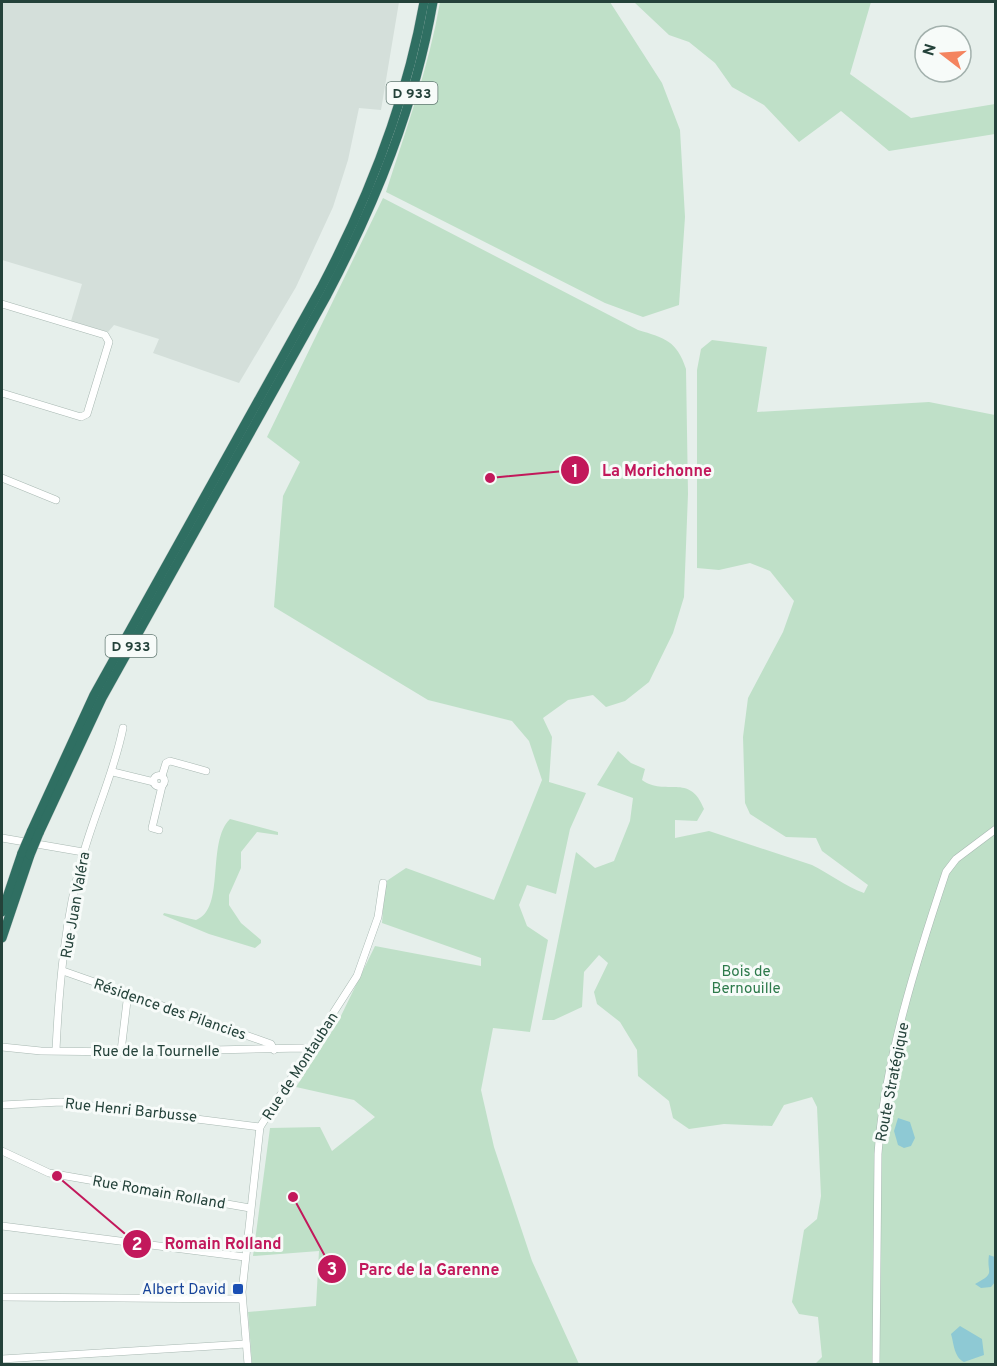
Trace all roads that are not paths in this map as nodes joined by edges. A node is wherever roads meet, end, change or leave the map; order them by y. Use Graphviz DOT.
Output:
graph roads {
  1 [pos="424,2"];
  2 [pos="433,2"];
  3 [pos="378,180"];
  4 [pos="2,304"];
  5 [pos="2,393"];
  6 [pos="2,478"];
  7 [pos="57,500"];
  8 [pos="123,728"];
  9 [pos="206,771"];
  10 [pos="113,772"];
  11 [pos="162,776"];
  12 [pos="153,782"];
  13 [pos="162,786"];
  14 [pos="996,829"];
  15 [pos="159,830"];
  16 [pos="2,838"];
  17 [pos="83,852"];
  18 [pos="26,854"];
  19 [pos="382,883"];
  20 [pos="2,912"];
  21 [pos="2,938"];
  22 [pos="63,971"];
  23 [pos="128,993"];
  24 [pos="2,1047"];
  25 [pos="56,1050"];
  26 [pos="274,1050"];
  27 [pos="122,1051"];
  28 [pos="309,1052"];
  29 [pos="2,1105"];
  30 [pos="260,1127"];
  31 [pos="2,1151"];
  32 [pos="250,1208"];
  33 [pos="2,1226"];
  34 [pos="245,1257"];
  35 [pos="2,1297"];
  36 [pos="242,1299"];
  37 [pos="246,1344"];
  38 [pos="2,1359"];
  39 [pos="248,1365"];
  40 [pos="876,1365"];
  1 -- 3 [label="highway, D 933"];
  2 -- 3 [label="highway, D 933"];
  3 -- 18 [label="highway, D 933, bridge"];
  4 -- 5 [label="street"];
  6 -- 7 [label="street"];
  8 -- 10 [label="street, Rue Juan Valéra"];
  9 -- 11 [label="street"];
  10 -- 12 [label="street"];
  10 -- 17 [label="street, Rue Juan Valéra"];
  11 -- 12 [label="street"];
  11 -- 13 [label="street"];
  12 -- 13 [label="street"];
  13 -- 15 [label="street"];
  14 -- 40 [label="street, Route Stratégique"];
  16 -- 17 [label="street"];
  17 -- 22 [label="street, Rue Juan Valéra"];
  18 -- 20 [label="highway, D 933"];
  18 -- 21 [label="highway, D 933"];
  19 -- 28 [label="street, Rue de Montauban"];
  22 -- 23 [label="street, Résidence des Pilancies"];
  22 -- 25 [label="street, Rue Juan Valéra"];
  23 -- 26 [label="street, Résidence des Pilancies"];
  23 -- 27 [label="street"];
  24 -- 25 [label="street, Rue de la Tournelle"];
  25 -- 27 [label="street, Rue de la Tournelle"];
  26 -- 27 [label="street, Rue de la Tournelle"];
  26 -- 28 [label="street, Rue de la Tournelle"];
  28 -- 30 [label="street, Rue de Montauban"];
  29 -- 30 [label="street, Rue Henri Barbusse"];
  30 -- 32 [label="street, Rue de Montauban"];
  31 -- 32 [label="street, Rue Romain Rolland"];
  32 -- 34 [label="street, Rue de Montauban"];
  33 -- 34 [label="street"];
  34 -- 36 [label="street, Rue de Montauban"];
  35 -- 36 [label="street"];
  36 -- 37 [label="street, Rue de Montauban"];
  37 -- 38 [label="street"];
  37 -- 39 [label="street, Rue de Montauban"];
}
